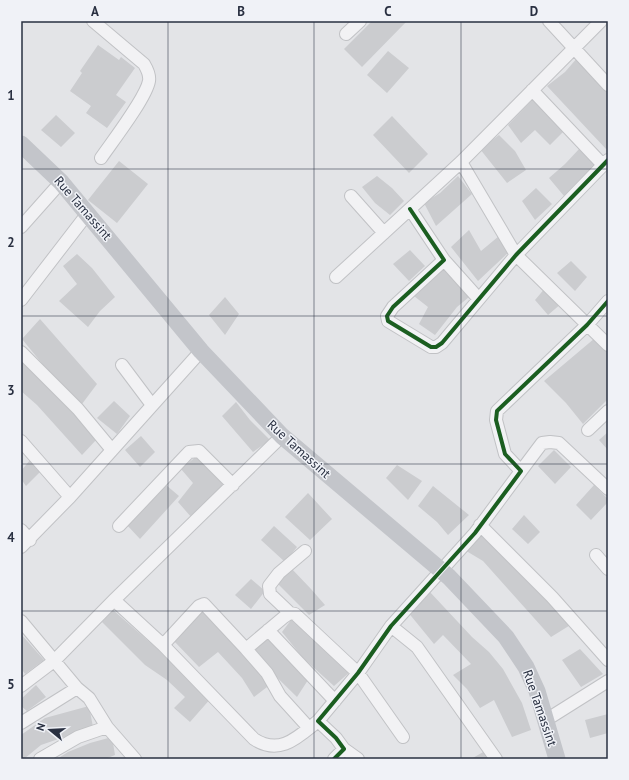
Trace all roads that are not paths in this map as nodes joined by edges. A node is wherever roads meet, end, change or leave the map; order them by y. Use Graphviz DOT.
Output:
graph roads {
  1 [pos="93,21"];
  2 [pos="360,21"];
  3 [pos="549,21"];
  4 [pos="601,21"];
  5 [pos="346,34"];
  6 [pos="574,49"];
  7 [pos="608,85"];
  8 [pos="532,90"];
  9 [pos="21,144"];
  10 [pos="101,158"];
  11 [pos="461,162"];
  12 [pos="606,162"];
  13 [pos="61,182"];
  14 [pos="351,196"];
  15 [pos="410,209"];
  16 [pos="88,213"];
  17 [pos="21,227"];
  18 [pos="384,233"];
  19 [pos="516,255"];
  20 [pos="444,260"];
  21 [pos="336,277"];
  22 [pos="478,298"];
  23 [pos="21,300"];
  24 [pos="608,301"];
  25 [pos="588,325"];
  26 [pos="608,345"];
  27 [pos="201,351"];
  28 [pos="21,352"];
  29 [pos="122,365"];
  30 [pos="152,405"];
  31 [pos="608,411"];
  32 [pos="588,430"];
  33 [pos="282,436"];
  34 [pos="21,441"];
  35 [pos="112,450"];
  36 [pos="521,471"];
  37 [pos="233,485"];
  38 [pos="608,489"];
  39 [pos="70,497"];
  40 [pos="480,525"];
  41 [pos="119,526"];
  42 [pos="21,530"];
  43 [pos="25,544"];
  44 [pos="305,551"];
  45 [pos="596,555"];
  46 [pos="441,569"];
  47 [pos="608,569"];
  48 [pos="114,600"];
  49 [pos="290,613"];
  50 [pos="21,621"];
  51 [pos="391,626"];
  52 [pos="268,630"];
  53 [pos="163,645"];
  54 [pos="246,649"];
  55 [pos="608,660"];
  56 [pos="54,661"];
  57 [pos="358,673"];
  58 [pos="608,681"];
  59 [pos="21,686"];
  60 [pos="77,688"];
  61 [pos="335,701"];
  62 [pos="546,720"];
  63 [pos="21,723"];
  64 [pos="313,724"];
  65 [pos="107,727"];
  66 [pos="403,737"];
  67 [pos="344,749"];
  68 [pos="40,759"];
  69 [pos="135,759"];
  70 [pos="334,759"];
  71 [pos="358,759"];
  72 [pos="496,759"];
  73 [pos="557,759"];
  1 -- 10 [label="street"];
  2 -- 5 [label="street"];
  3 -- 6 [label="street"];
  4 -- 6 [label="street"];
  6 -- 7 [label="street"];
  6 -- 8 [label="street"];
  8 -- 11 [label="street"];
  8 -- 12 [label="street"];
  9 -- 13 [label="main road, Rue Tamassint"];
  11 -- 15 [label="street"];
  11 -- 19 [label="street"];
  12 -- 19 [label="street"];
  13 -- 16 [label="main road, Rue Tamassint"];
  13 -- 17 [label="street"];
  14 -- 18 [label="street"];
  15 -- 18 [label="street"];
  15 -- 20 [label="street"];
  16 -- 23 [label="street"];
  16 -- 27 [label="main road, Rue Tamassint"];
  18 -- 21 [label="street"];
  19 -- 22 [label="street"];
  19 -- 25 [label="street"];
  20 -- 22 [label="street"];
  20 -- 22 [label="street"];
  24 -- 25 [label="street"];
  25 -- 26 [label="street"];
  25 -- 36 [label="street"];
  27 -- 30 [label="street"];
  27 -- 33 [label="main road, Rue Tamassint"];
  28 -- 35 [label="street"];
  29 -- 30 [label="street"];
  30 -- 35 [label="street"];
  31 -- 32 [label="street"];
  33 -- 37 [label="street"];
  33 -- 46 [label="main road, Rue Tamassint"];
  34 -- 39 [label="street"];
  35 -- 39 [label="street"];
  36 -- 38 [label="street"];
  36 -- 40 [label="street"];
  37 -- 41 [label="street"];
  37 -- 48 [label="street"];
  39 -- 43 [label="street"];
  40 -- 46 [label="street"];
  40 -- 55 [label="street"];
  42 -- 43 [label="street"];
  44 -- 49 [label="street"];
  45 -- 47 [label="street"];
  46 -- 51 [label="street"];
  46 -- 62 [label="main road, Rue Tamassint"];
  48 -- 53 [label="street"];
  48 -- 56 [label="street"];
  49 -- 52 [label="street"];
  49 -- 57 [label="street"];
  50 -- 56 [label="street"];
  51 -- 57 [label="street"];
  51 -- 72 [label="street"];
  52 -- 54 [label="street"];
  52 -- 61 [label="street"];
  53 -- 54 [label="street"];
  53 -- 64 [label="street"];
  54 -- 64 [label="street"];
  56 -- 59 [label="street"];
  56 -- 60 [label="street"];
  57 -- 61 [label="street"];
  57 -- 66 [label="street"];
  58 -- 62 [label="street"];
  60 -- 63 [label="street"];
  60 -- 65 [label="street"];
  61 -- 64 [label="street"];
  62 -- 73 [label="main road, Rue Tamassint"];
  64 -- 67 [label="street"];
  65 -- 68 [label="street"];
  65 -- 69 [label="street"];
  67 -- 70 [label="street"];
  67 -- 71 [label="street"];
}
